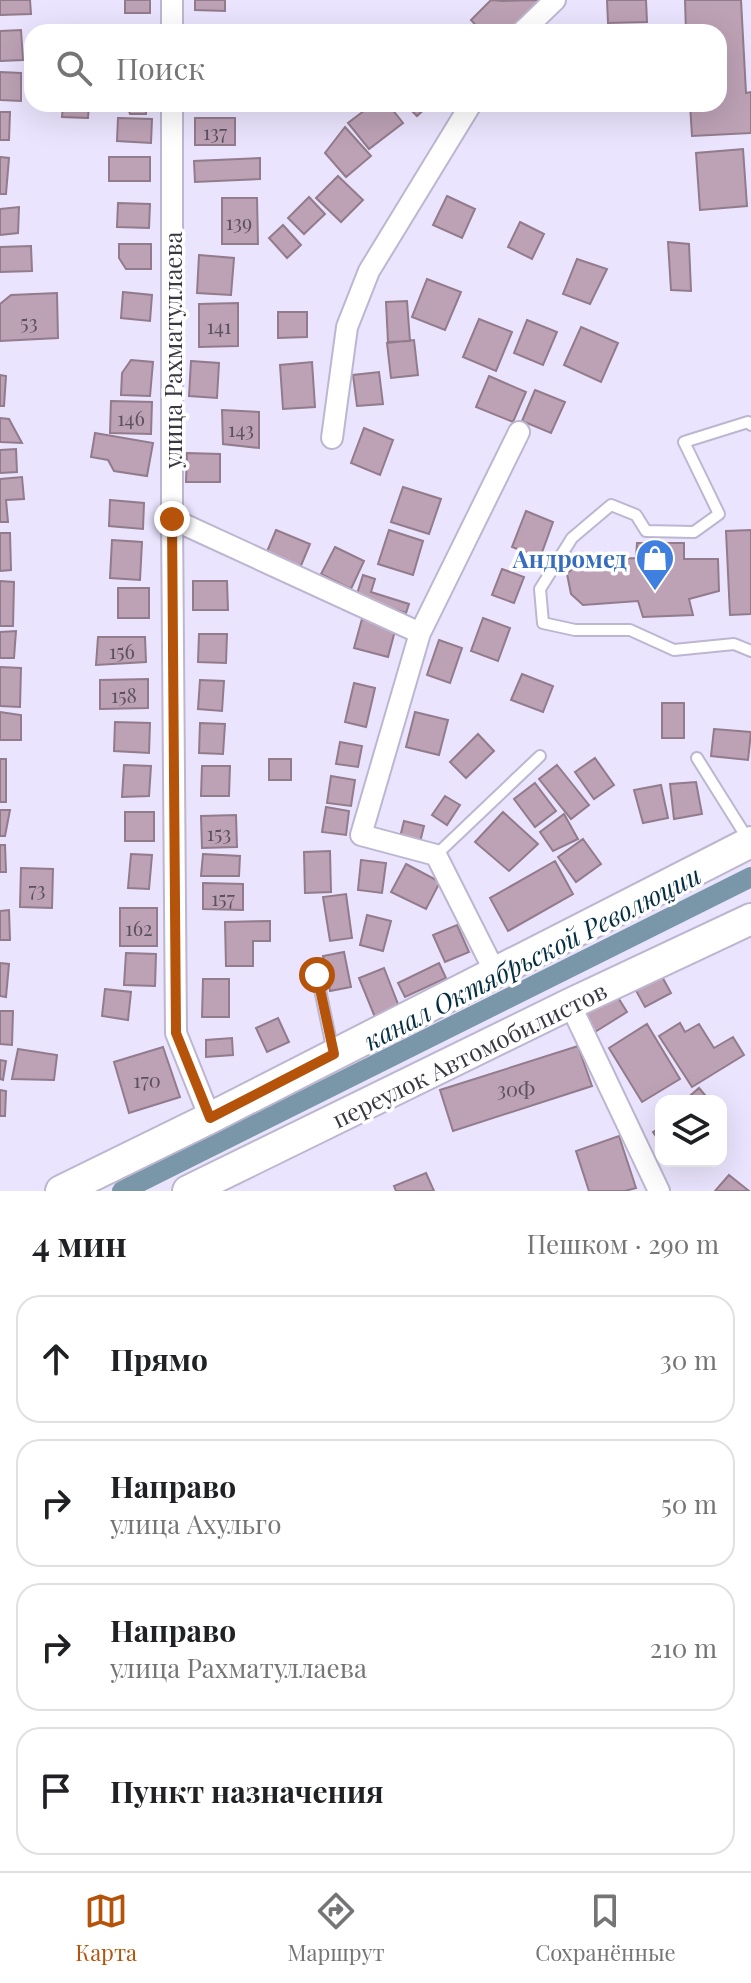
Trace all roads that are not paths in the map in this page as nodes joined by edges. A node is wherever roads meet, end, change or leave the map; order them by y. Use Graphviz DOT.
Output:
graph roads {
  1 [pos="172,0"];
  2 [pos="555,0"];
  3 [pos="172,24"];
  4 [pos="530,24"];
  5 [pos="172,112"];
  6 [pos="466,112"];
  7 [pos="751,425"];
  8 [pos="519,432"];
  9 [pos="332,438"];
  10 [pos="172,519"];
  11 [pos="420,633"];
  12 [pos="751,651"];
  13 [pos="540,756"];
  14 [pos="697,758"];
  15 [pos="750,842"];
  16 [pos="436,855"];
  17 [pos="751,919"];
  18 [pos="495,972"];
  19 [pos="317,975"];
  20 [pos="570,1004"];
  21 [pos="334,1054"];
  22 [pos="210,1118"];
  23 [pos="61,1191"];
  24 [pos="188,1191"];
  25 [pos="659,1191"];
  1 -- 3 [label="street"];
  2 -- 4 [label="street"];
  5 -- 10 [label="street, улица Рахматуллаева"];
  6 -- 9 [label="street"];
  7 -- 12 [label="lane"];
  8 -- 11 [label="street"];
  10 -- 11 [label="street"];
  10 -- 22 [label="street, улица Рахматуллаева"];
  11 -- 16 [label="street"];
  13 -- 16 [label="lane"];
  14 -- 15 [label="lane"];
  15 -- 18 [label="main road"];
  16 -- 18 [label="street"];
  17 -- 20 [label="main road, переулок Автомобилистов"];
  18 -- 21 [label="main road"];
  19 -- 21 [label="lane"];
  20 -- 24 [label="main road, переулок Автомобилистов"];
  20 -- 25 [label="street"];
  21 -- 22 [label="main road"];
  22 -- 23 [label="main road"];
}
